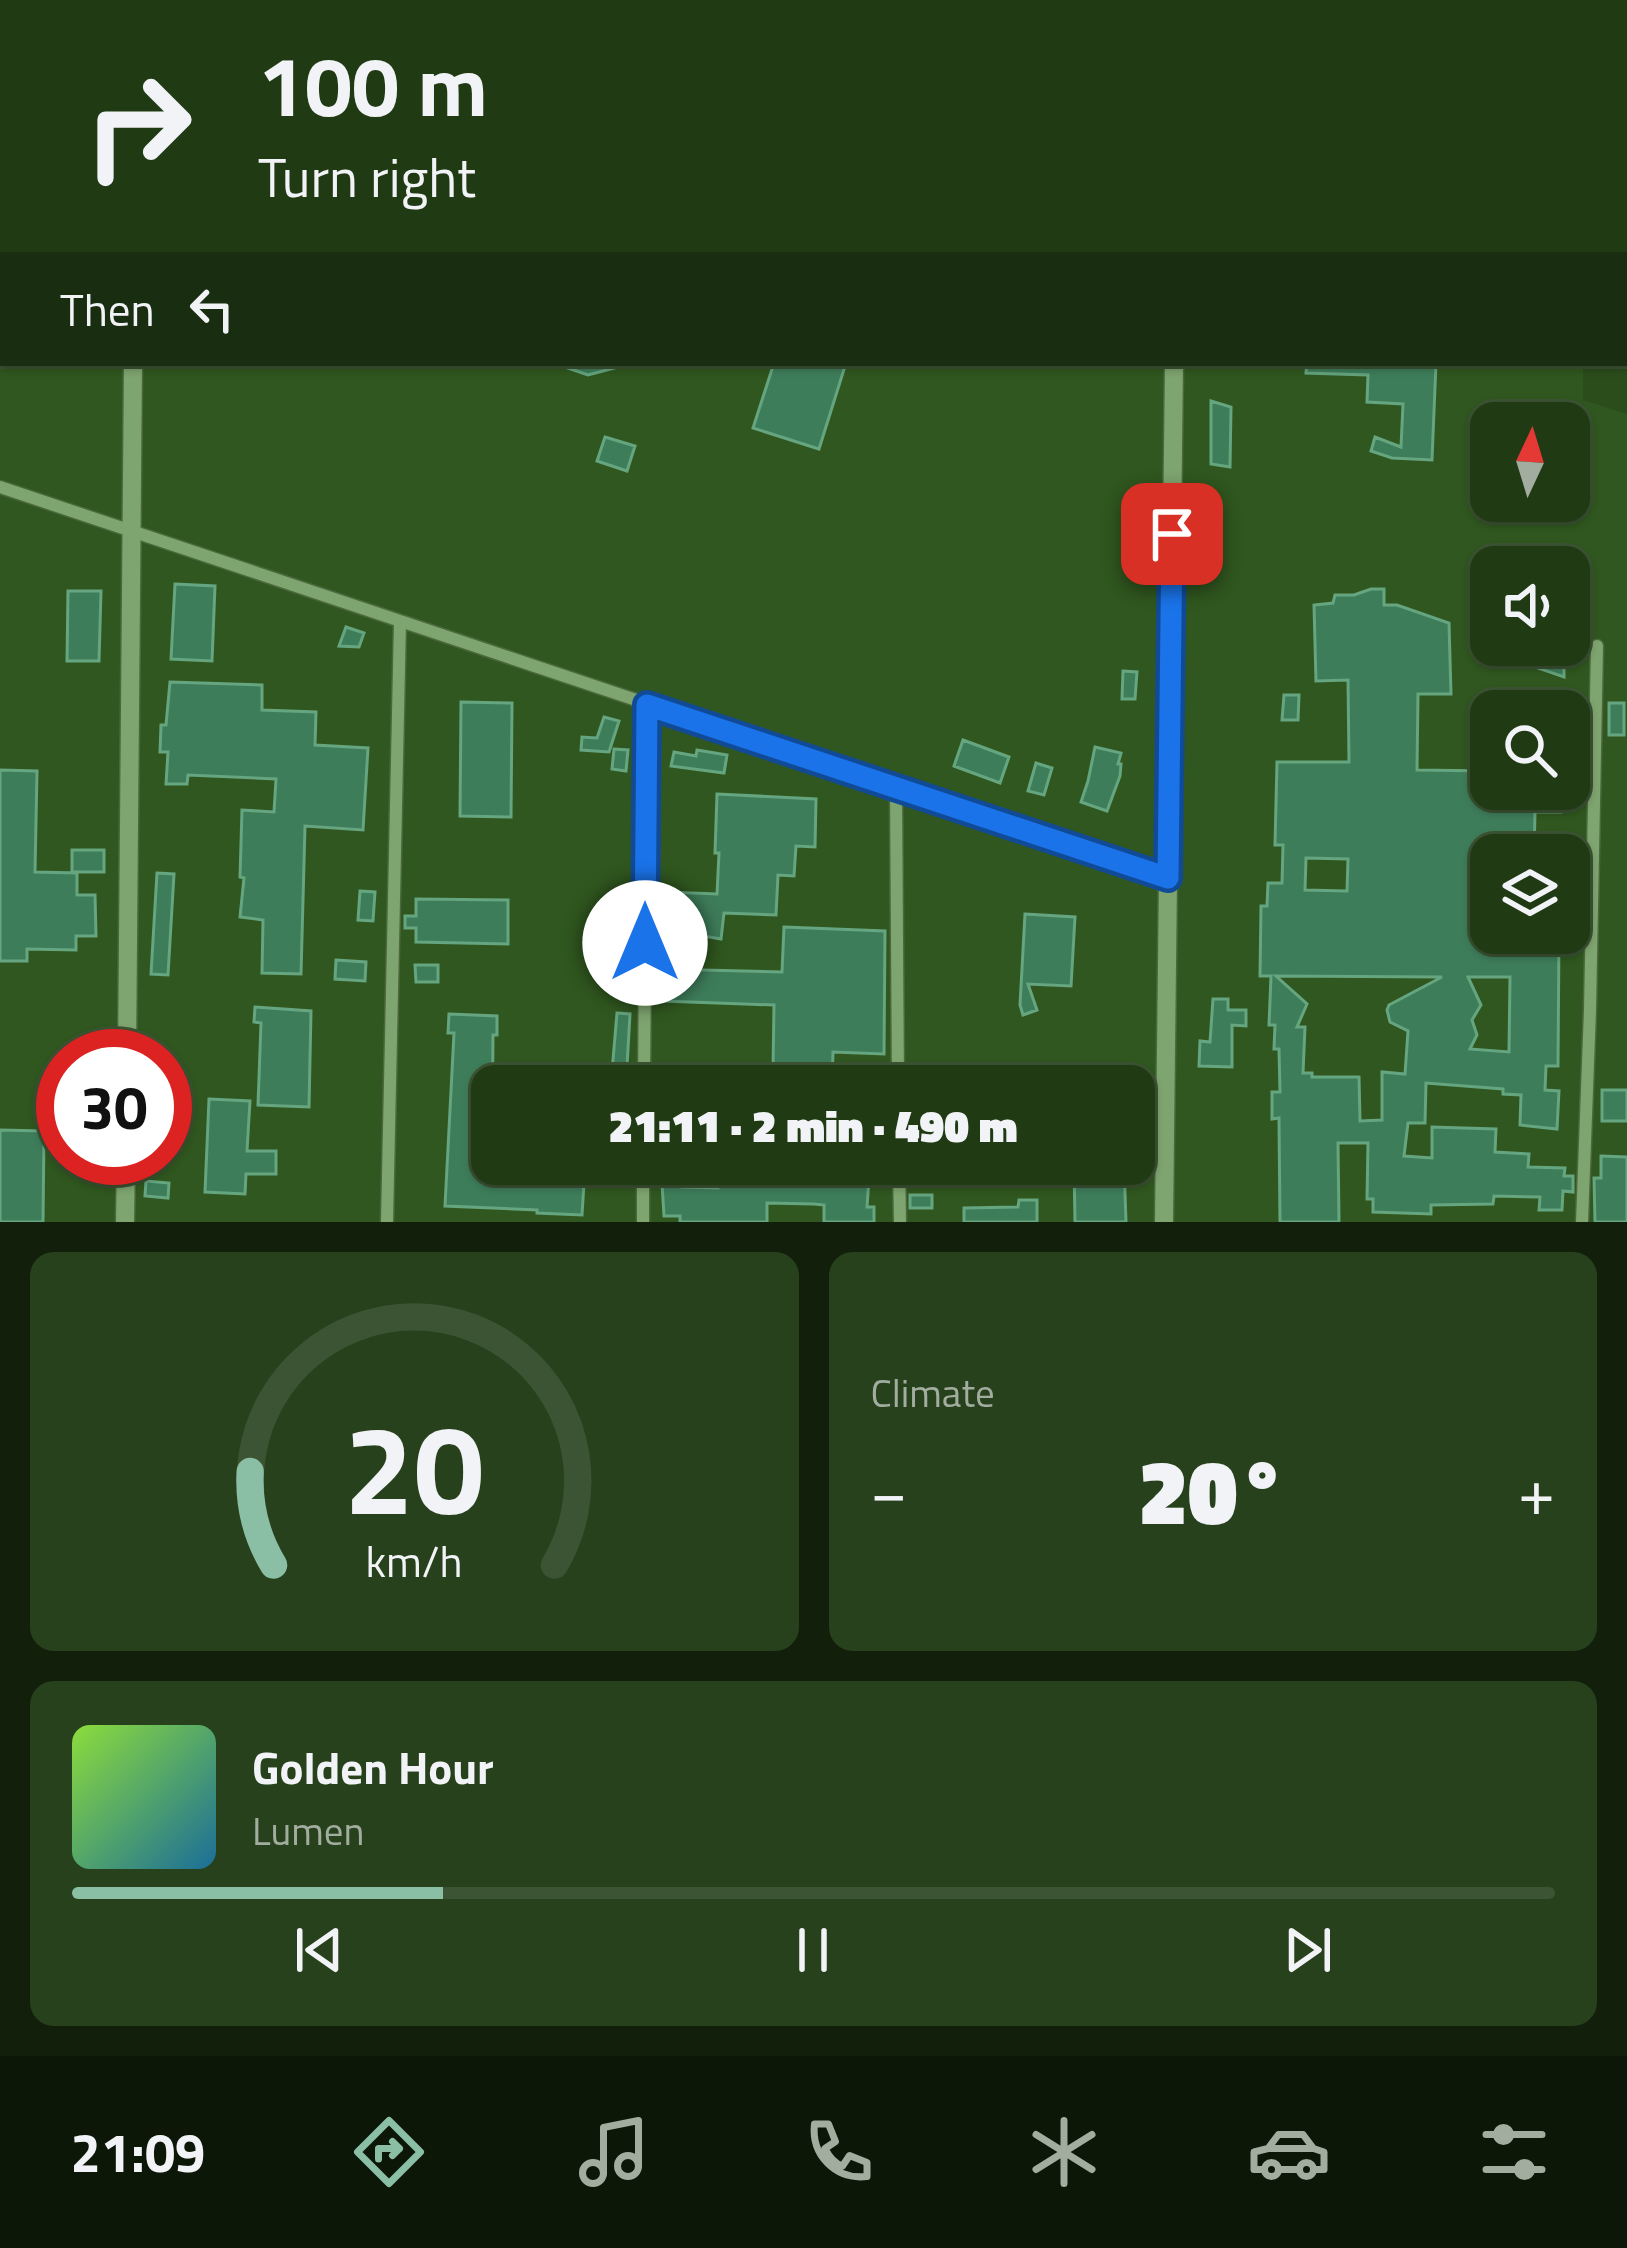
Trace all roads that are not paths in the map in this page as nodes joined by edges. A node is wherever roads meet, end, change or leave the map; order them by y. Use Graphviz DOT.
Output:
graph roads {
  1 [pos="134,366"];
  2 [pos="1174,366"];
  3 [pos="0,487"];
  4 [pos="133,531"];
  5 [pos="400,622"];
  6 [pos="1598,646"];
  7 [pos="647,705"];
  8 [pos="896,789"];
  9 [pos="1168,878"];
  10 [pos="127,1029"];
  11 [pos="644,1065"];
  12 [pos="898,1065"];
  13 [pos="126,1185"];
  14 [pos="643,1185"];
  15 [pos="899,1185"];
  16 [pos="125,1222"];
  17 [pos="387,1222"];
  18 [pos="643,1222"];
  19 [pos="899,1222"];
  20 [pos="1164,1222"];
  21 [pos="1582,1222"];
  1 -- 4 [label="street"];
  2 -- 9 [label="street"];
  3 -- 4 [label="street"];
  4 -- 5 [label="street"];
  4 -- 10 [label="street"];
  5 -- 7 [label="street"];
  5 -- 17 [label="street"];
  6 -- 21 [label="street"];
  7 -- 8 [label="street"];
  7 -- 11 [label="street"];
  8 -- 9 [label="street"];
  8 -- 12 [label="street"];
  9 -- 20 [label="street"];
  13 -- 16 [label="street"];
  14 -- 18 [label="street"];
  15 -- 19 [label="street"];
}
